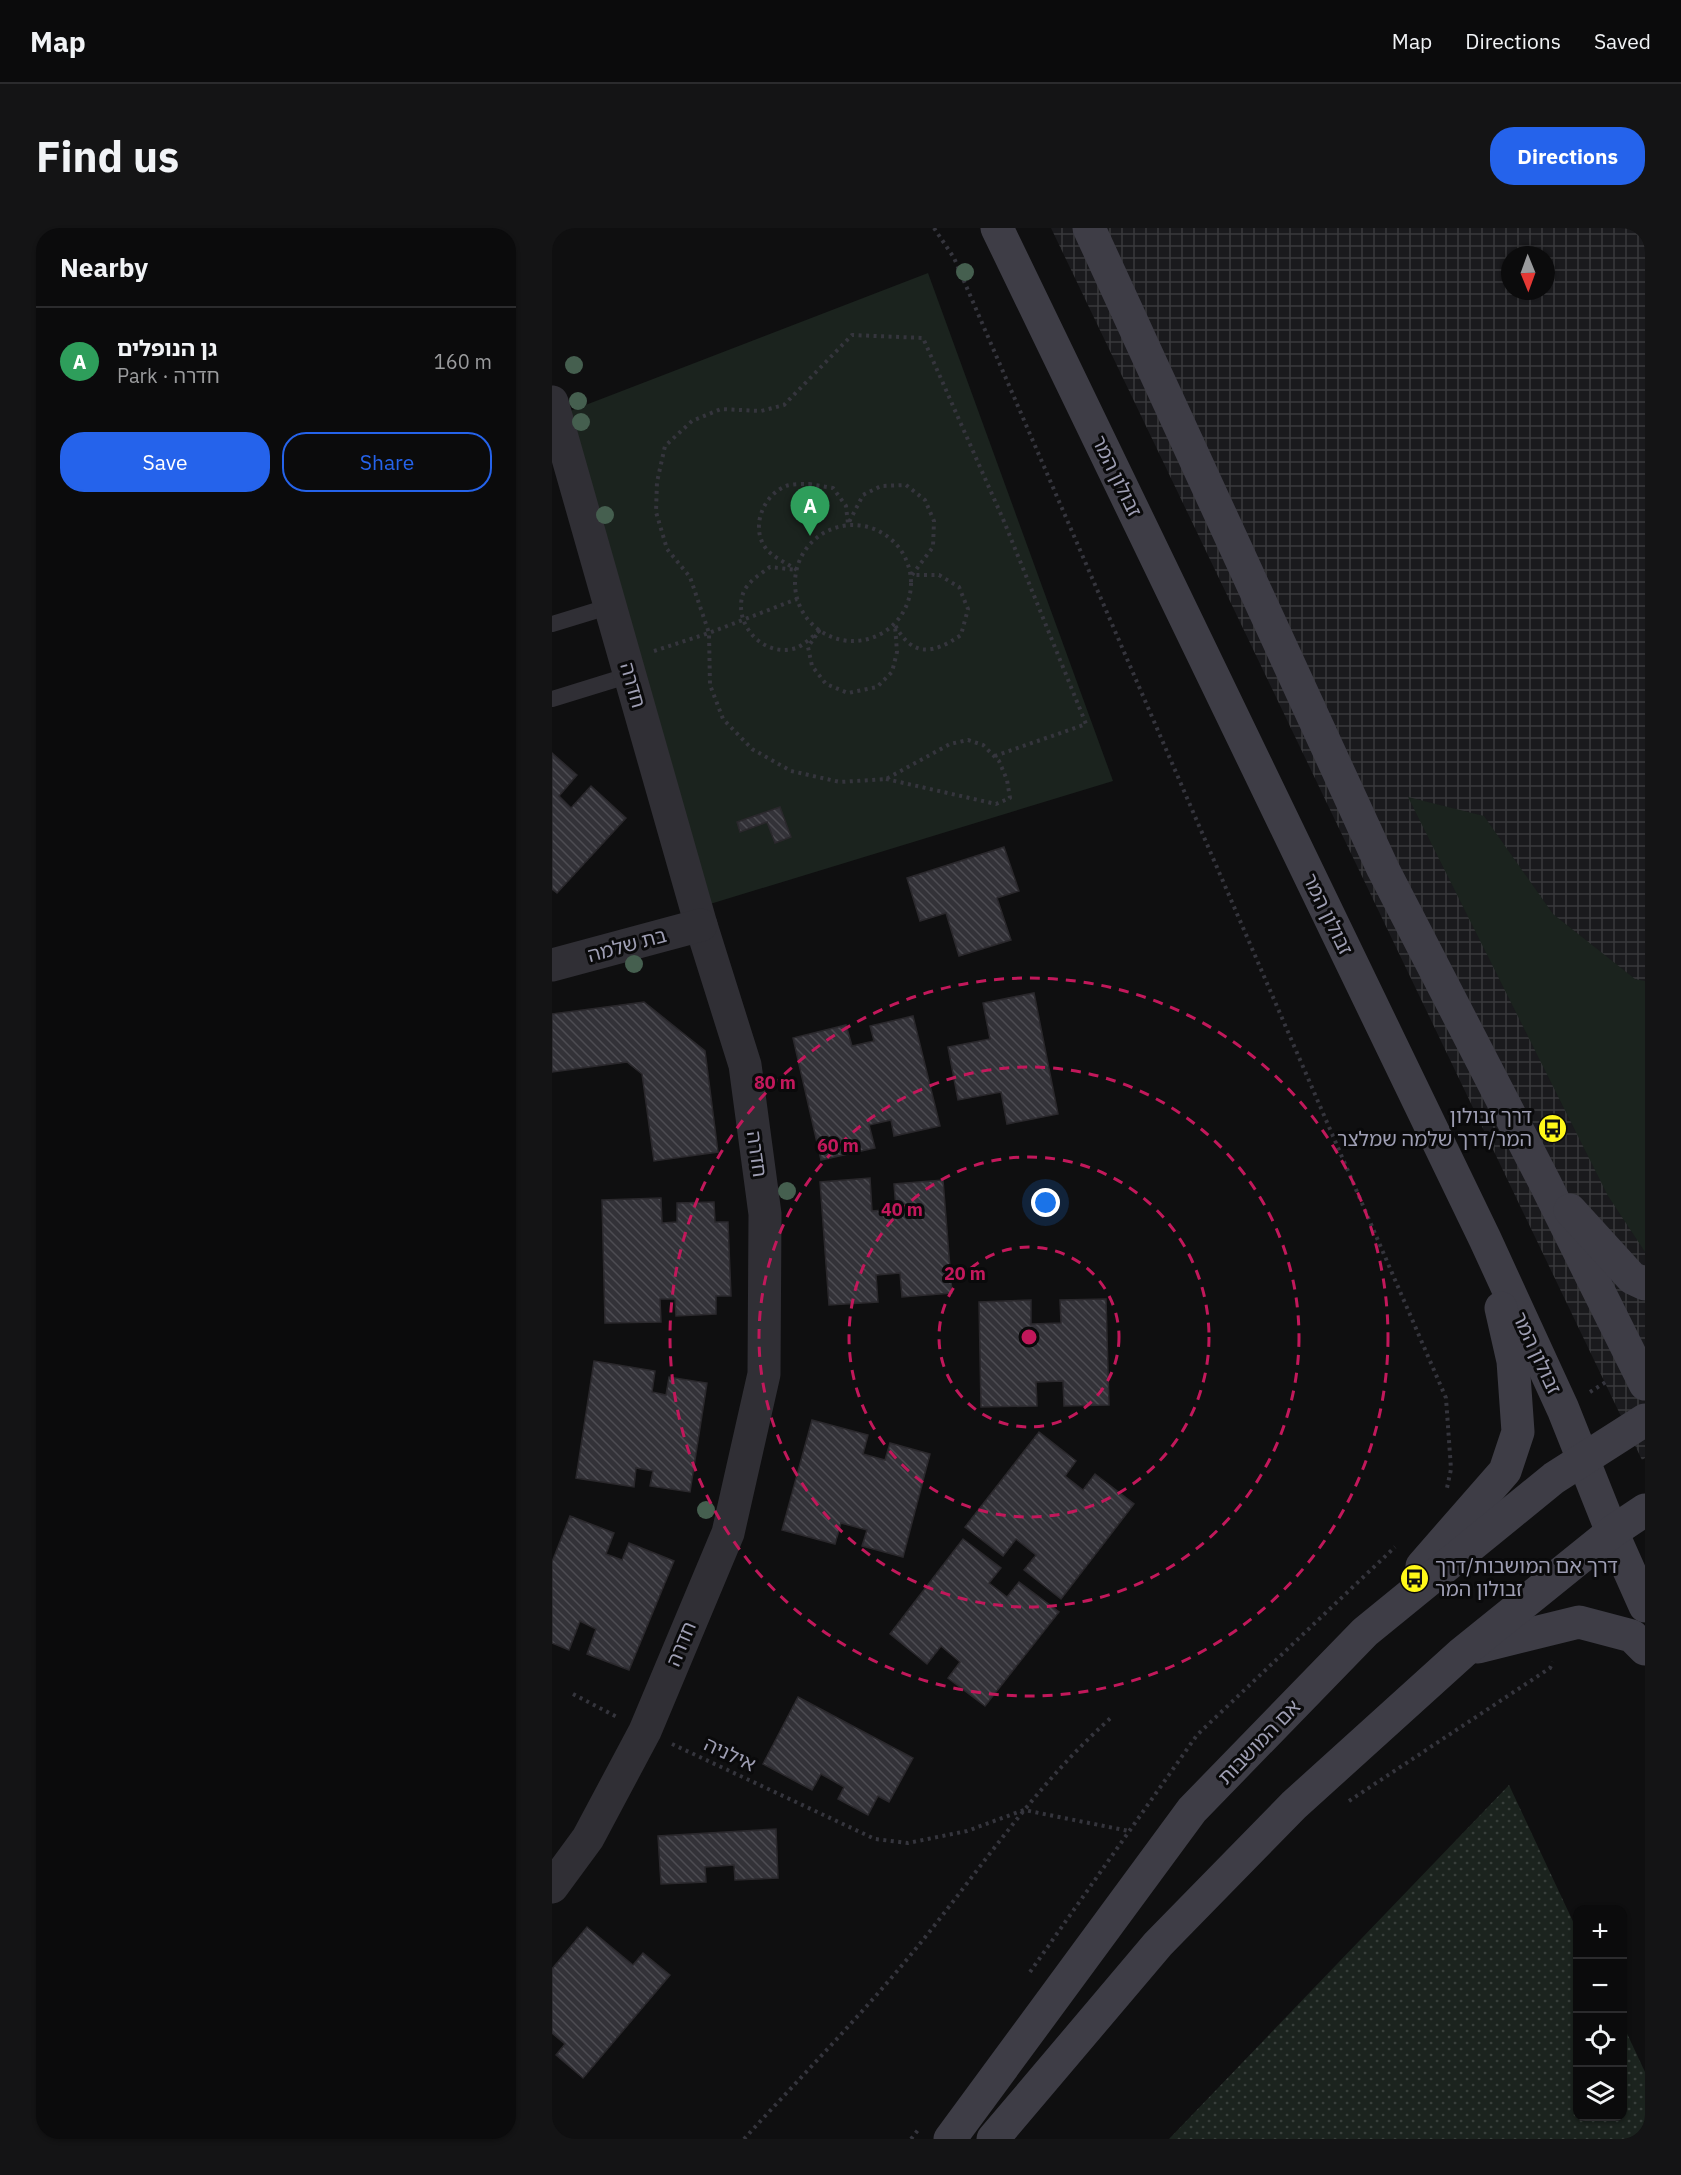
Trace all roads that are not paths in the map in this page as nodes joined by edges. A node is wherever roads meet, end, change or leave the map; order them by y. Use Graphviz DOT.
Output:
graph roads {
  1 [pos="997,228"];
  2 [pos="1089,228"];
  3 [pos="552,402"];
  4 [pos="611,606"];
  5 [pos="552,624"];
  6 [pos="628,667"];
  7 [pos="552,699"];
  8 [pos="701,925"];
  9 [pos="552,965"];
  10 [pos="1545,1183"];
  11 [pos="1485,1239"];
  12 [pos="1645,1284"];
  13 [pos="1645,1384"];
  14 [pos="1645,1420"];
  15 [pos="1583,1460"];
  16 [pos="1645,1510"];
  17 [pos="1612,1533"];
  18 [pos="1645,1606"];
  19 [pos="1365,1632"];
  20 [pos="1645,1649"];
  21 [pos="1462,1653"];
  22 [pos="552,1887"];
  23 [pos="950,2139"];
  24 [pos="993,2139"];
  1 -- 11 [label="main road, זבולון המר"];
  2 -- 10 [label="main road"];
  3 -- 4 [label="street, חדרה"];
  4 -- 5 [label="lane"];
  4 -- 6 [label="street, חדרה"];
  6 -- 7 [label="lane"];
  6 -- 8 [label="street, חדרה"];
  8 -- 9 [label="street, בת שלמה"];
  8 -- 22 [label="street, חדרה"];
  10 -- 12 [label="main road"];
  10 -- 13 [label="main road"];
  11 -- 15 [label="main road, זבולון המר"];
  11 -- 19 [label="main road"];
  14 -- 15 [label="main road, אם המושבות"];
  15 -- 17 [label="main road, זבולון המר"];
  15 -- 19 [label="main road, אם המושבות"];
  16 -- 17 [label="main road"];
  17 -- 18 [label="main road, זבולון המר"];
  17 -- 21 [label="main road"];
  19 -- 23 [label="main road, אם המושבות"];
  20 -- 21 [label="main road"];
  21 -- 24 [label="main road"];
}
